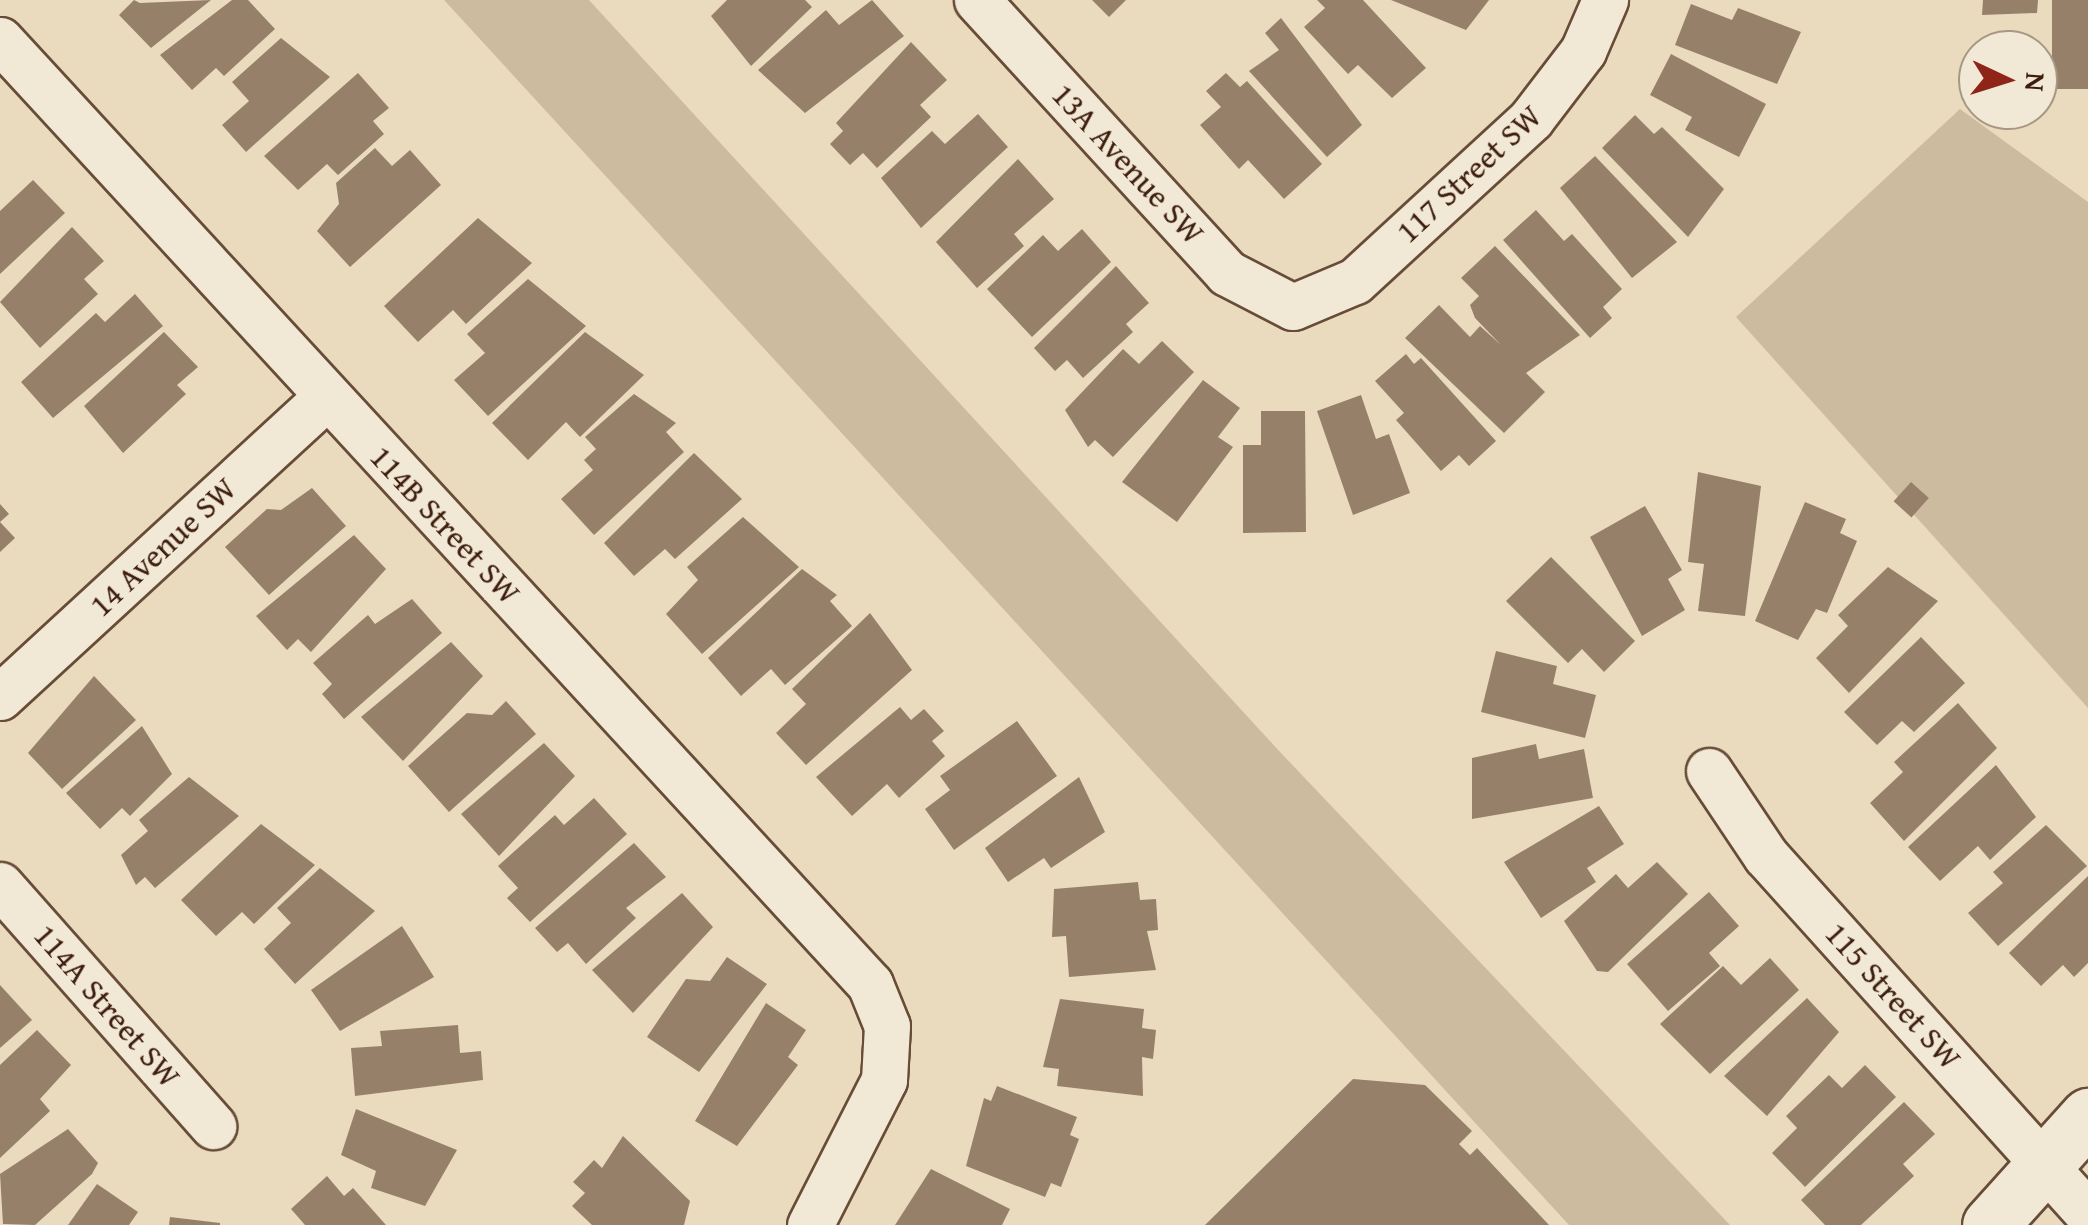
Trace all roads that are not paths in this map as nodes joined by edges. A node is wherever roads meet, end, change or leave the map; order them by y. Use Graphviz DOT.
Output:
graph roads {
  1 [pos="977,0"];
  2 [pos="1605,0"];
  3 [pos="0,40"];
  4 [pos="1293,307"];
  5 [pos="326,398"];
  6 [pos="0,697"];
  7 [pos="1709,771"];
  8 [pos="0,885"];
  9 [pos="2088,1116"];
  10 [pos="213,1126"];
  11 [pos="2043,1164"];
  12 [pos="2088,1213"];
  13 [pos="810,1225"];
  14 [pos="1990,1225"];
  1 -- 4 [label="street, 13A Avenue SW"];
  2 -- 4 [label="street, 117 Street SW"];
  3 -- 5 [label="street, 114B Street SW"];
  5 -- 6 [label="street, 14 Avenue SW"];
  5 -- 13 [label="street, 114B Street SW"];
  7 -- 11 [label="street, 115 Street SW"];
  8 -- 10 [label="street, 114A Street SW"];
  9 -- 11 [label="street"];
  11 -- 12 [label="street, 115 Street SW"];
  11 -- 14 [label="street"];
}
